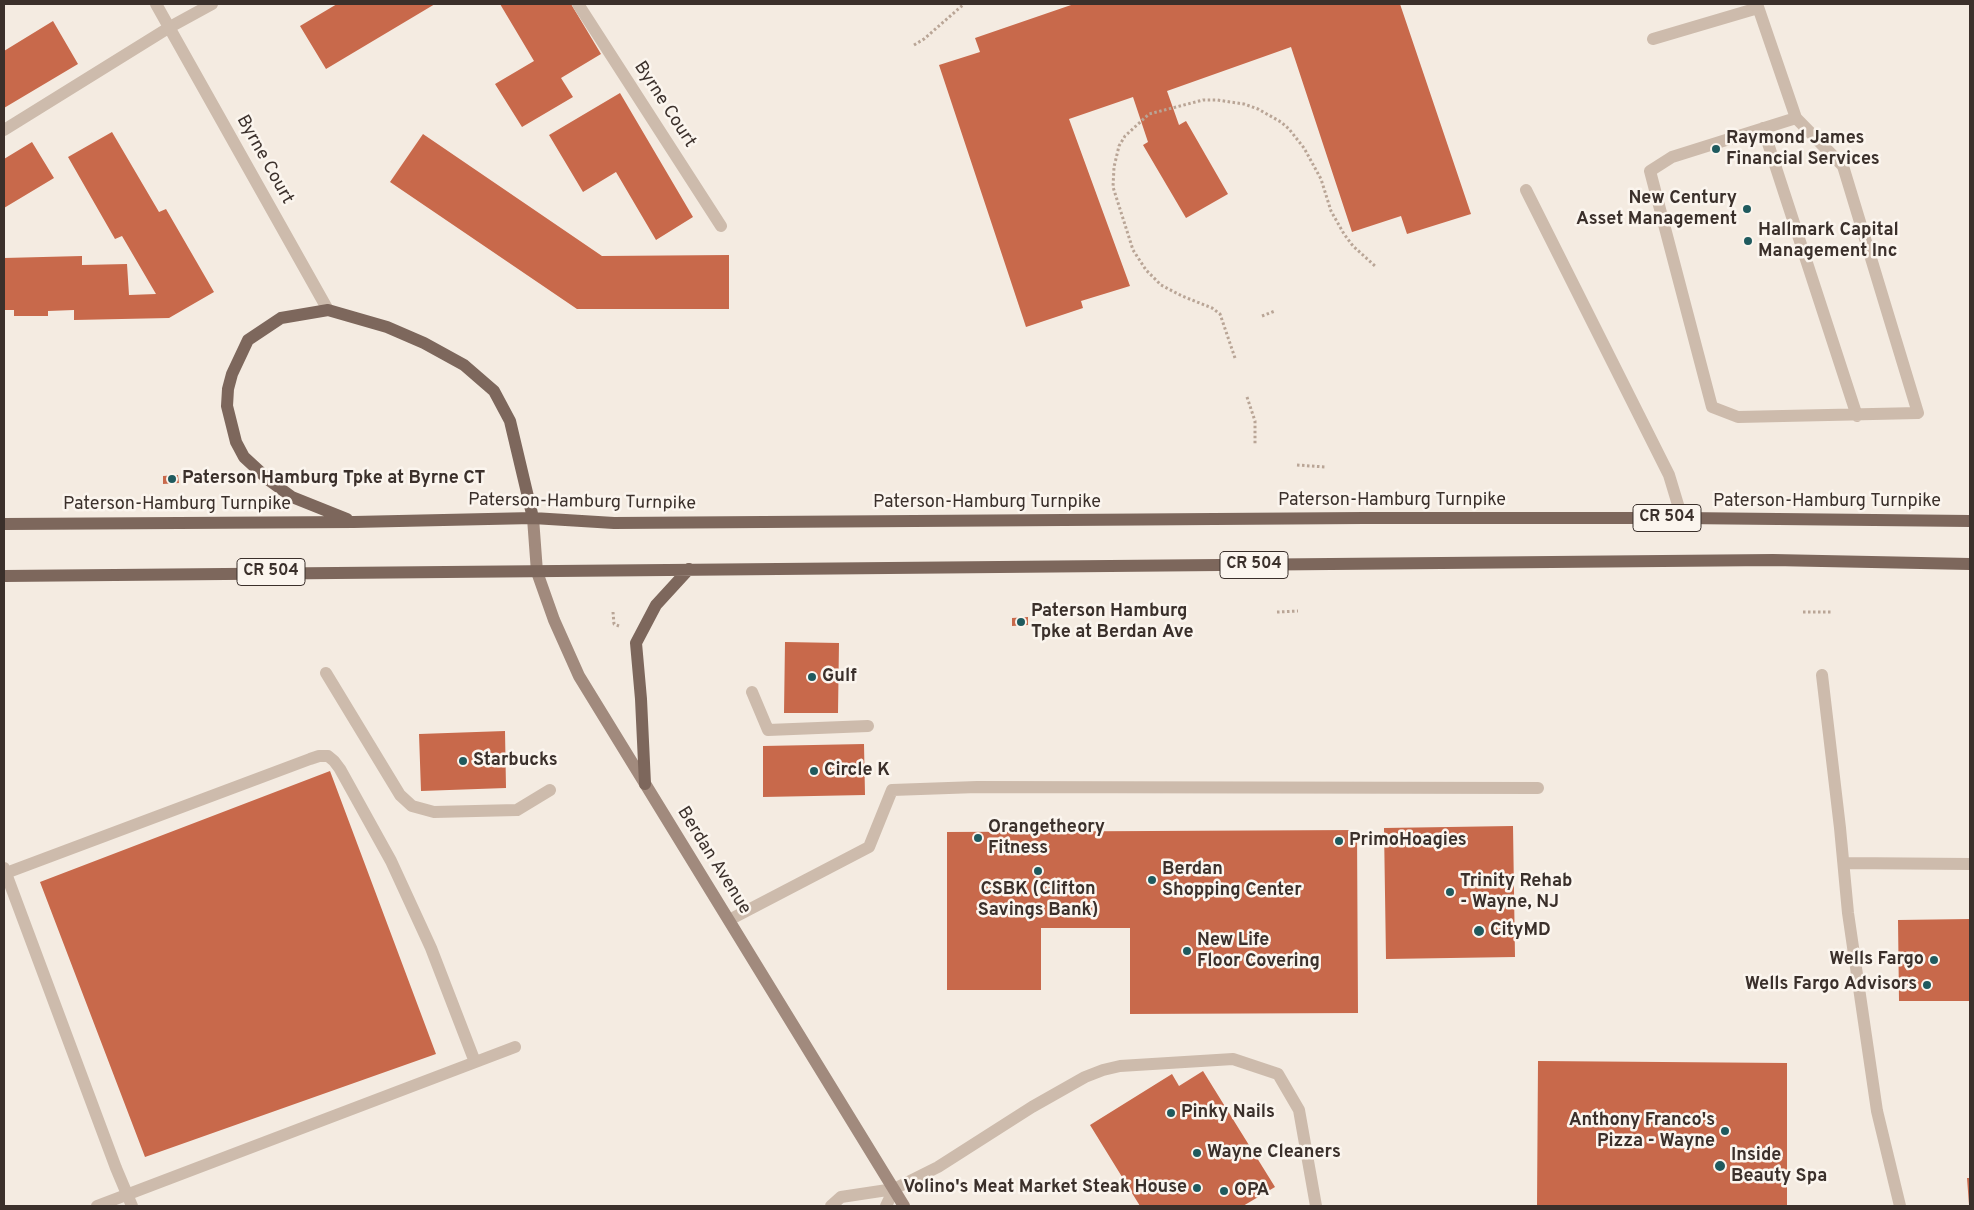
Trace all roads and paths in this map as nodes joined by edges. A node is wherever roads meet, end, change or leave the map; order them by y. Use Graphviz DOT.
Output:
graph roads {
  1 [pos="156,4"];
  2 [pos="212,4"];
  3 [pos="578,4"];
  4 [pos="964,4"];
  5 [pos="1757,6"];
  6 [pos="170,28"];
  7 [pos="1652,39"];
  8 [pos="914,45"];
  9 [pos="1796,118"];
  10 [pos="1763,128"];
  11 [pos="4,130"];
  12 [pos="1526,190"];
  13 [pos="721,226"];
  14 [pos="1375,266"];
  15 [pos="328,310"];
  16 [pos="1275,311"];
  17 [pos="1262,316"];
  18 [pos="1235,358"];
  19 [pos="1247,397"];
  20 [pos="1857,416"];
  21 [pos="1255,445"];
  22 [pos="1297,465"];
  23 [pos="1325,467"];
  24 [pos="533,518"];
  25 [pos="1682,518"];
  26 [pos="1970,521"];
  27 [pos="354,522"];
  28 [pos="4,524"];
  29 [pos="1970,564"];
  30 [pos="689,569"];
  31 [pos="537,572"];
  32 [pos="4,576"];
  33 [pos="1298,611"];
  34 [pos="613,612"];
  35 [pos="1277,612"];
  36 [pos="1803,612"];
  37 [pos="1831,612"];
  38 [pos="625,628"];
  39 [pos="326,674"];
  40 [pos="1822,675"];
  41 [pos="752,692"];
  42 [pos="868,726"];
  43 [pos="645,784"];
  44 [pos="1538,788"];
  45 [pos="550,790"];
  46 [pos="1844,863"];
  47 [pos="1970,864"];
  48 [pos="5,870"];
  49 [pos="729,920"];
  50 [pos="515,1047"];
  51 [pos="475,1062"];
  52 [pos="894,1189"];
  53 [pos="129,1201"];
  54 [pos="97,1206"];
  55 [pos="831,1206"];
  56 [pos="886,1206"];
  57 [pos="904,1206"];
  58 [pos="1316,1206"];
  59 [pos="1900,1206"];
  1 -- 6 [label="street, Byrne Court"];
  2 -- 6 [label="street"];
  3 -- 13 [label="street, Byrne Court"];
  4 -- 8 [label="path"];
  5 -- 7 [label="street"];
  5 -- 9 [label="street"];
  6 -- 11 [label="street"];
  6 -- 15 [label="street, Byrne Court"];
  9 -- 10 [label="street"];
  9 -- 20 [label="street"];
  10 -- 20 [label="street"];
  10 -- 20 [label="street"];
  12 -- 25 [label="street"];
  14 -- 18 [label="path"];
  15 -- 24 [label="main road"];
  15 -- 27 [label="main road"];
  16 -- 17 [label="path"];
  19 -- 21 [label="path"];
  22 -- 23 [label="path"];
  24 -- 25 [label="main road, Paterson-Hamburg Turnpike / CR 504"];
  24 -- 27 [label="main road, Paterson-Hamburg Turnpike / CR 504"];
  24 -- 31 [label="main road, Berdan Avenue"];
  25 -- 26 [label="main road, Paterson-Hamburg Turnpike / CR 504"];
  27 -- 28 [label="main road, Paterson-Hamburg Turnpike / CR 504"];
  29 -- 30 [label="main road, CR 504"];
  30 -- 31 [label="main road, CR 504"];
  30 -- 43 [label="main road"];
  31 -- 32 [label="main road, CR 504"];
  31 -- 43 [label="main road, Berdan Avenue"];
  33 -- 35 [label="path"];
  34 -- 38 [label="path"];
  36 -- 37 [label="path"];
  39 -- 45 [label="street"];
  40 -- 46 [label="street"];
  41 -- 42 [label="street"];
  43 -- 49 [label="main road, Berdan Avenue"];
  44 -- 49 [label="street"];
  46 -- 47 [label="street"];
  46 -- 59 [label="street"];
  48 -- 51 [label="street"];
  48 -- 53 [label="street"];
  49 -- 52 [label="main road, Berdan Avenue"];
  50 -- 51 [label="street"];
  51 -- 53 [label="street"];
  52 -- 55 [label="street"];
  52 -- 56 [label="street"];
  52 -- 57 [label="main road, Berdan Avenue"];
  52 -- 58 [label="street"];
  53 -- 54 [label="street"];
}
